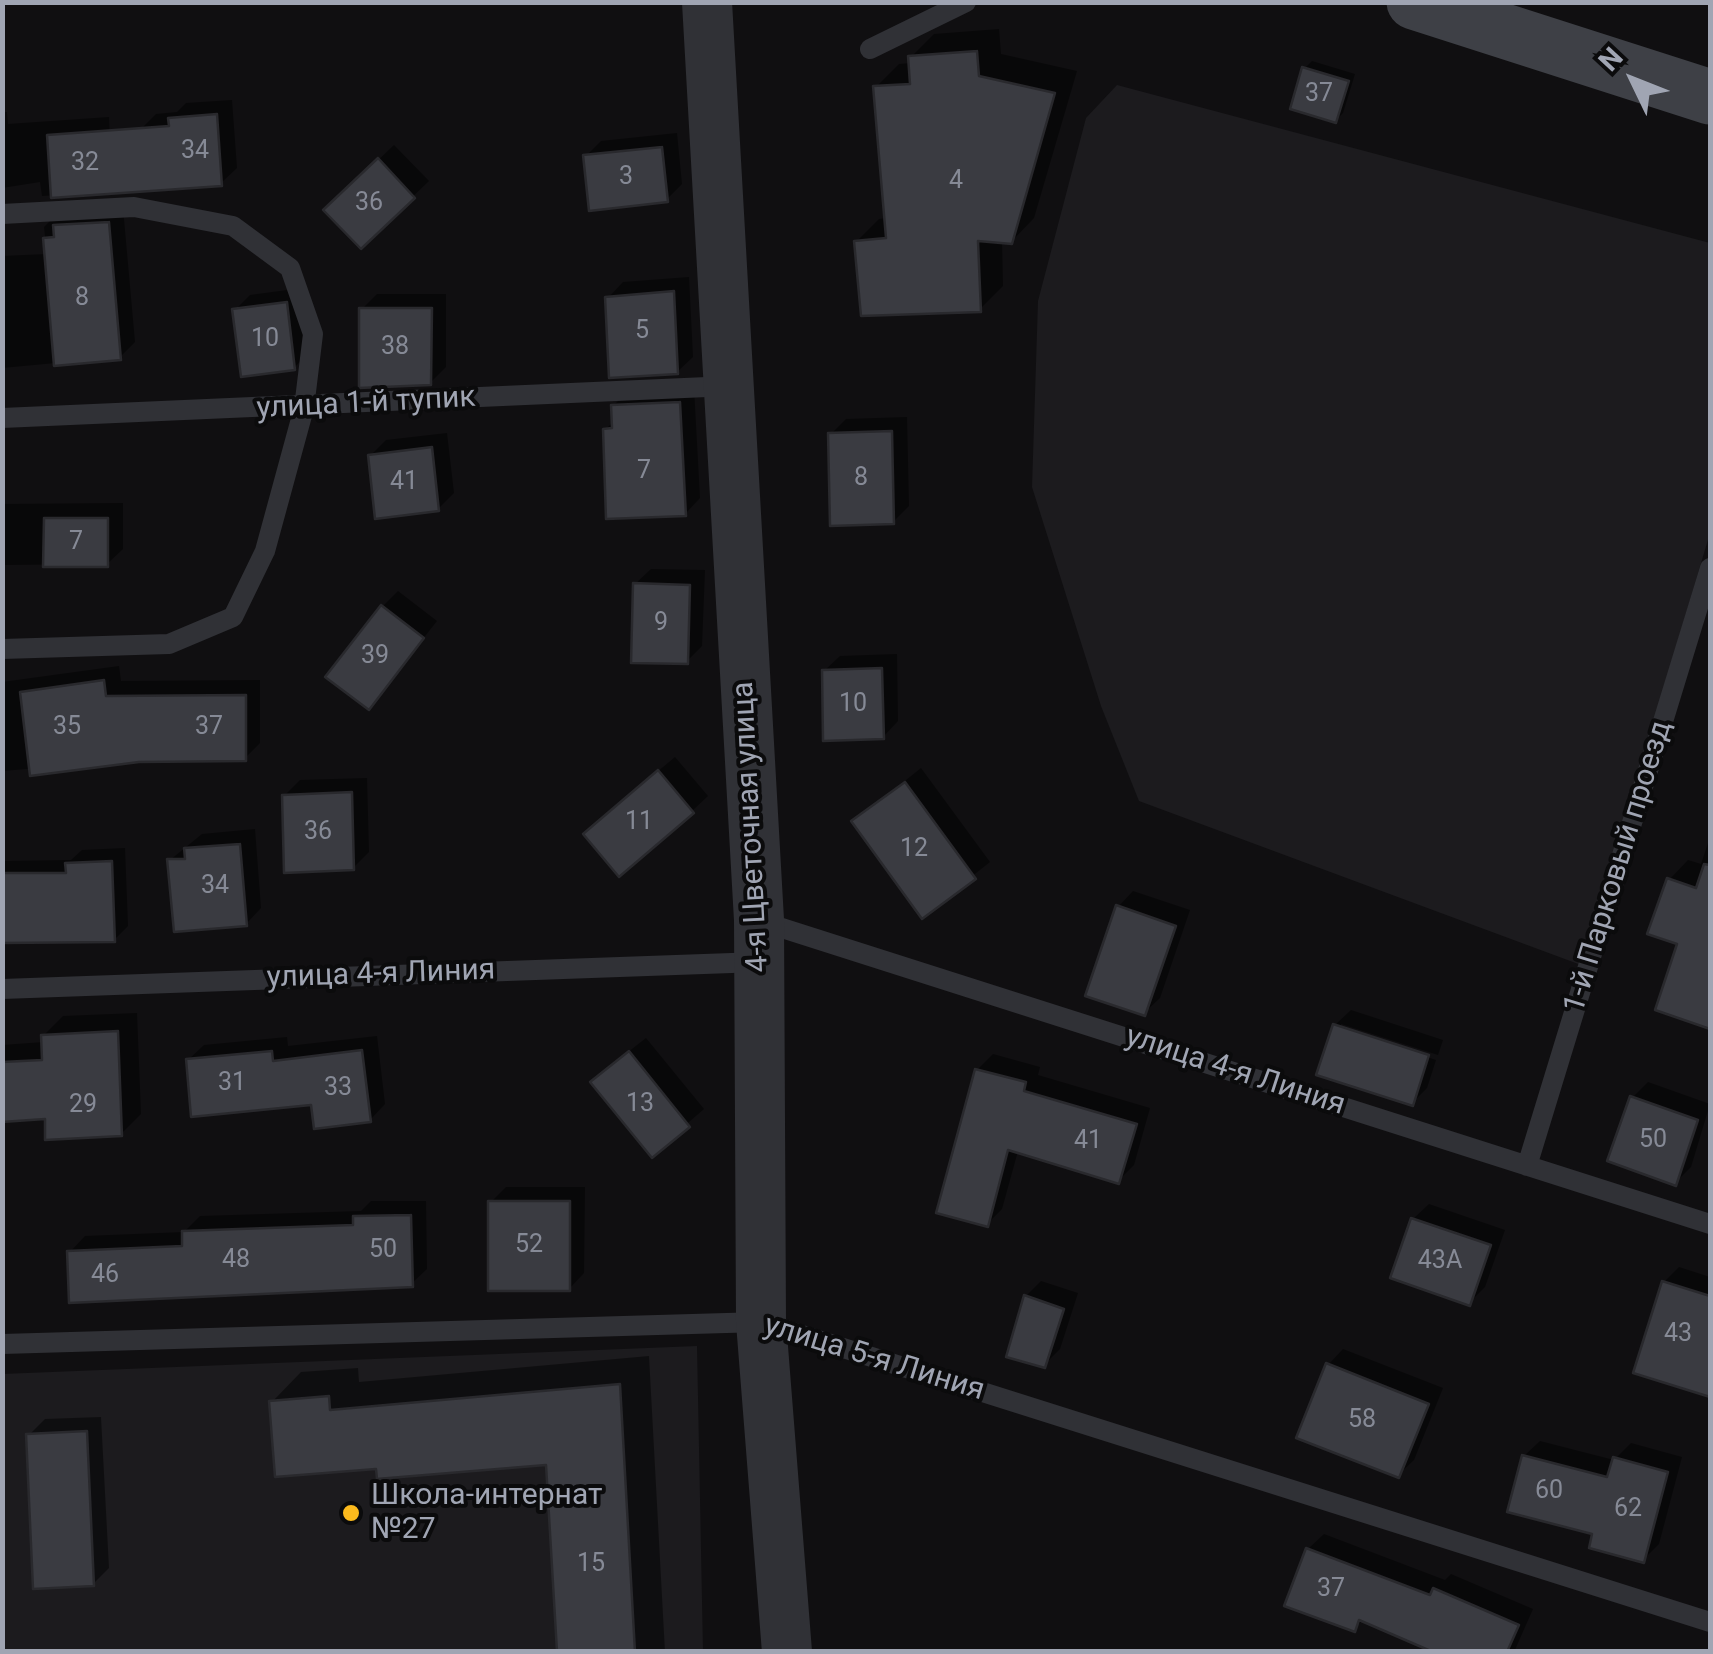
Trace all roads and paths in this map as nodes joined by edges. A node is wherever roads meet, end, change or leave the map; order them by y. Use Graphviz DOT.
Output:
graph roads {
  1 [pos="707,2"];
  2 [pos="966,2"];
  3 [pos="1414,2"];
  4 [pos="1469,12"];
  5 [pos="870,49"];
  6 [pos="1710,97"];
  7 [pos="2,214"];
  8 [pos="730,386"];
  9 [pos="304,408"];
  10 [pos="2,418"];
  11 [pos="1710,568"];
  12 [pos="2,649"];
  13 [pos="759,941"];
  14 [pos="2,989"];
  15 [pos="1527,1166"];
  16 [pos="1710,1224"];
  17 [pos="761,1322"];
  18 [pos="2,1344"];
  19 [pos="1710,1622"];
  20 [pos="787,1652"];
  1 -- 8 [label="street, 4-я Цветочная улица"];
  2 -- 5 [label="lane"];
  3 -- 4 [label="main road"];
  4 -- 6 [label="main road"];
  7 -- 9 [label="lane"];
  8 -- 9 [label="lane, улица 1-й тупик"];
  8 -- 13 [label="street, 4-я Цветочная улица"];
  9 -- 10 [label="lane, улица 1-й тупик"];
  9 -- 12 [label="lane"];
  11 -- 15 [label="lane, 1-й Парковый проезд"];
  13 -- 14 [label="lane, улица 4-я Линия"];
  13 -- 15 [label="lane, улица 4-я Линия"];
  13 -- 17 [label="street, 4-я Цветочная улица"];
  15 -- 16 [label="lane, улица 4-я Линия"];
  17 -- 18 [label="lane, улица 5-я Линия"];
  17 -- 19 [label="lane, улица 5-я Линия"];
  17 -- 20 [label="street, 4-я Цветочная улица"];
}
